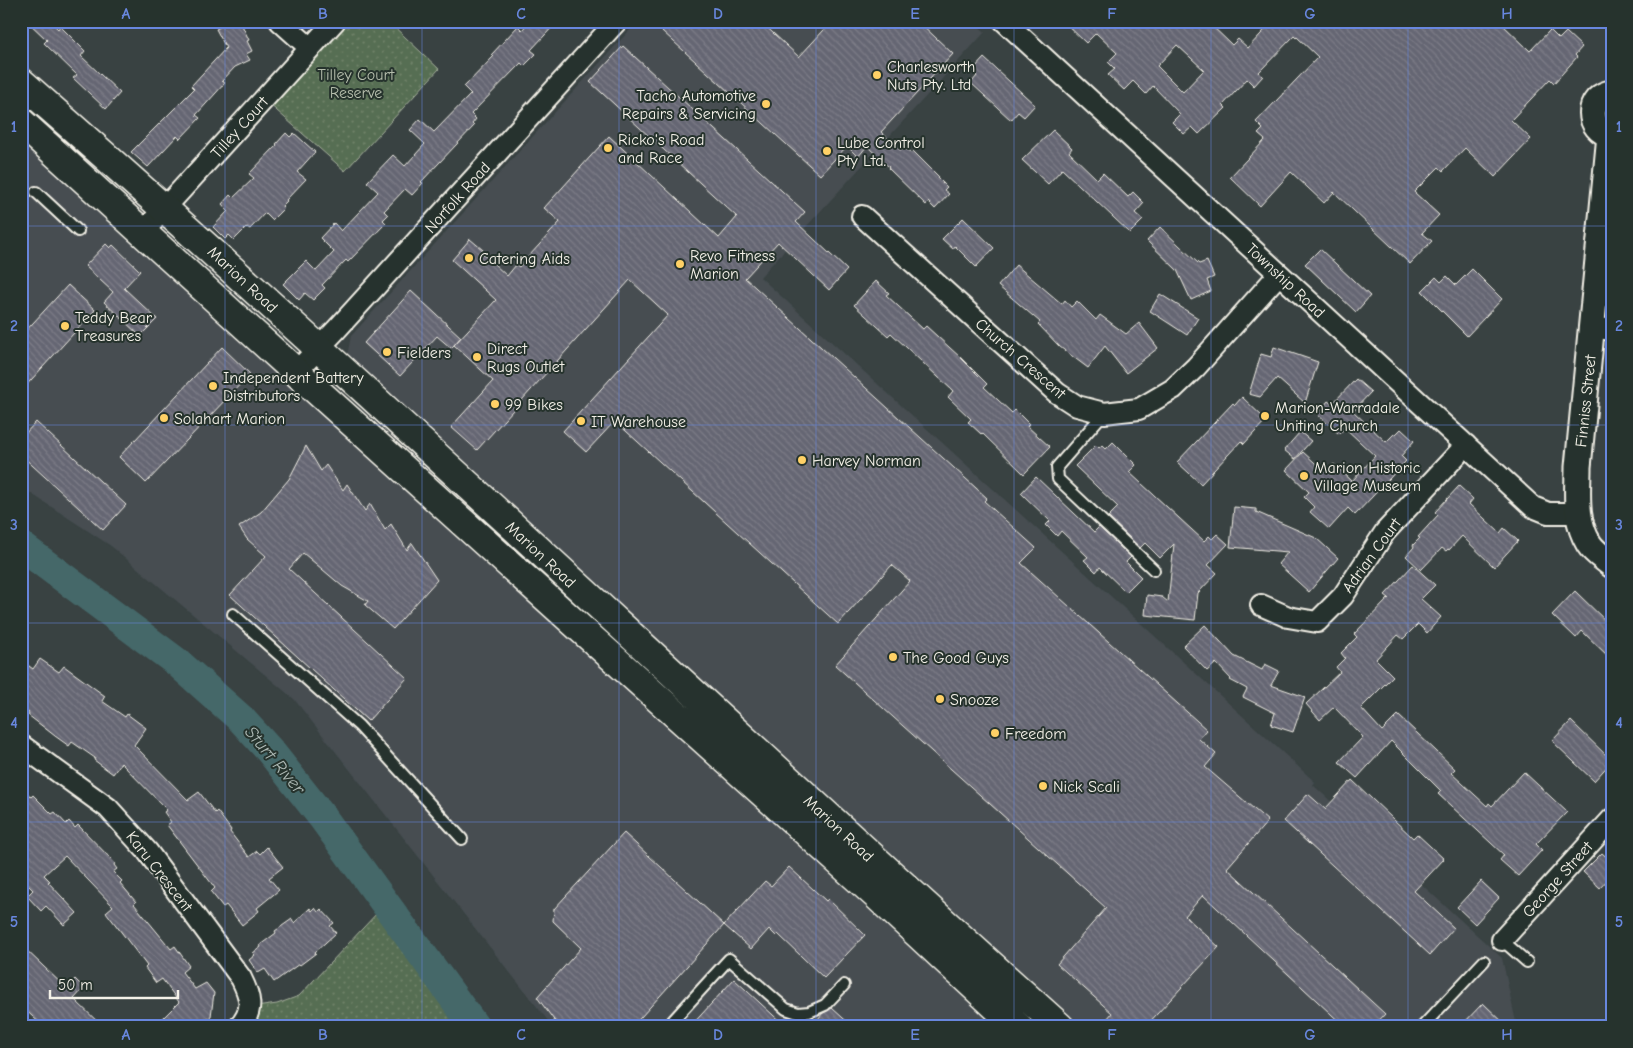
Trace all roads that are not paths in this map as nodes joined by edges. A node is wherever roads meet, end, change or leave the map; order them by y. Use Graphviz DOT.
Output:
graph roads {
  1 [pos="280,21"];
  2 [pos="335,21"];
  3 [pos="617,21"];
  4 [pos="1004,21"];
  5 [pos="310,48"];
  6 [pos="21,82"];
  7 [pos="1612,93"];
  8 [pos="21,122"];
  9 [pos="1611,135"];
  10 [pos="36,192"];
  11 [pos="165,208"];
  12 [pos="862,216"];
  13 [pos="78,230"];
  14 [pos="143,232"];
  15 [pos="1279,274"];
  16 [pos="1602,328"];
  17 [pos="319,349"];
  18 [pos="296,372"];
  19 [pos="1104,413"];
  20 [pos="1466,445"];
  21 [pos="1578,513"];
  22 [pos="1612,565"];
  23 [pos="1154,570"];
  24 [pos="1261,605"];
  25 [pos="233,614"];
  26 [pos="21,745"];
  27 [pos="1612,819"];
  28 [pos="462,839"];
  29 [pos="1502,940"];
  30 [pos="1484,961"];
  31 [pos="1527,962"];
  32 [pos="844,985"];
  33 [pos="240,1027"];
  34 [pos="667,1027"];
  35 [pos="1018,1027"];
  36 [pos="1060,1027"];
  37 [pos="1422,1027"];
  1 -- 5 [label="street"];
  2 -- 5 [label="street, Tilley Court"];
  3 -- 17 [label="street, Norfolk Road"];
  4 -- 15 [label="street, Township Road"];
  5 -- 11 [label="street, Tilley Court"];
  6 -- 11 [label="main road, Marion Road"];
  7 -- 9 [label="street"];
  8 -- 14 [label="main road, Marion Road"];
  9 -- 16 [label="street, Finniss Street"];
  10 -- 13 [label="lane"];
  11 -- 14 [label="street, Tilley Court"];
  11 -- 17 [label="main road, Marion Road"];
  12 -- 19 [label="street, Church Crescent"];
  14 -- 18 [label="main road, Marion Road"];
  15 -- 19 [label="street, Church Crescent"];
  15 -- 20 [label="street, Township Road"];
  16 -- 21 [label="street, Finniss Street"];
  17 -- 18 [label="street, Norfolk Road"];
  17 -- 36 [label="main road, Marion Road"];
  18 -- 35 [label="main road, Marion Road"];
  19 -- 23 [label="lane"];
  20 -- 21 [label="street, Township Road"];
  20 -- 24 [label="street, Adrian Court"];
  21 -- 22 [label="street, Finniss Street"];
  25 -- 28 [label="lane"];
  26 -- 33 [label="street, Karu Crescent"];
  27 -- 29 [label="street, George Street"];
  29 -- 31 [label="lane"];
  30 -- 37 [label="lane"];
  32 -- 34 [label="lane"];
}
